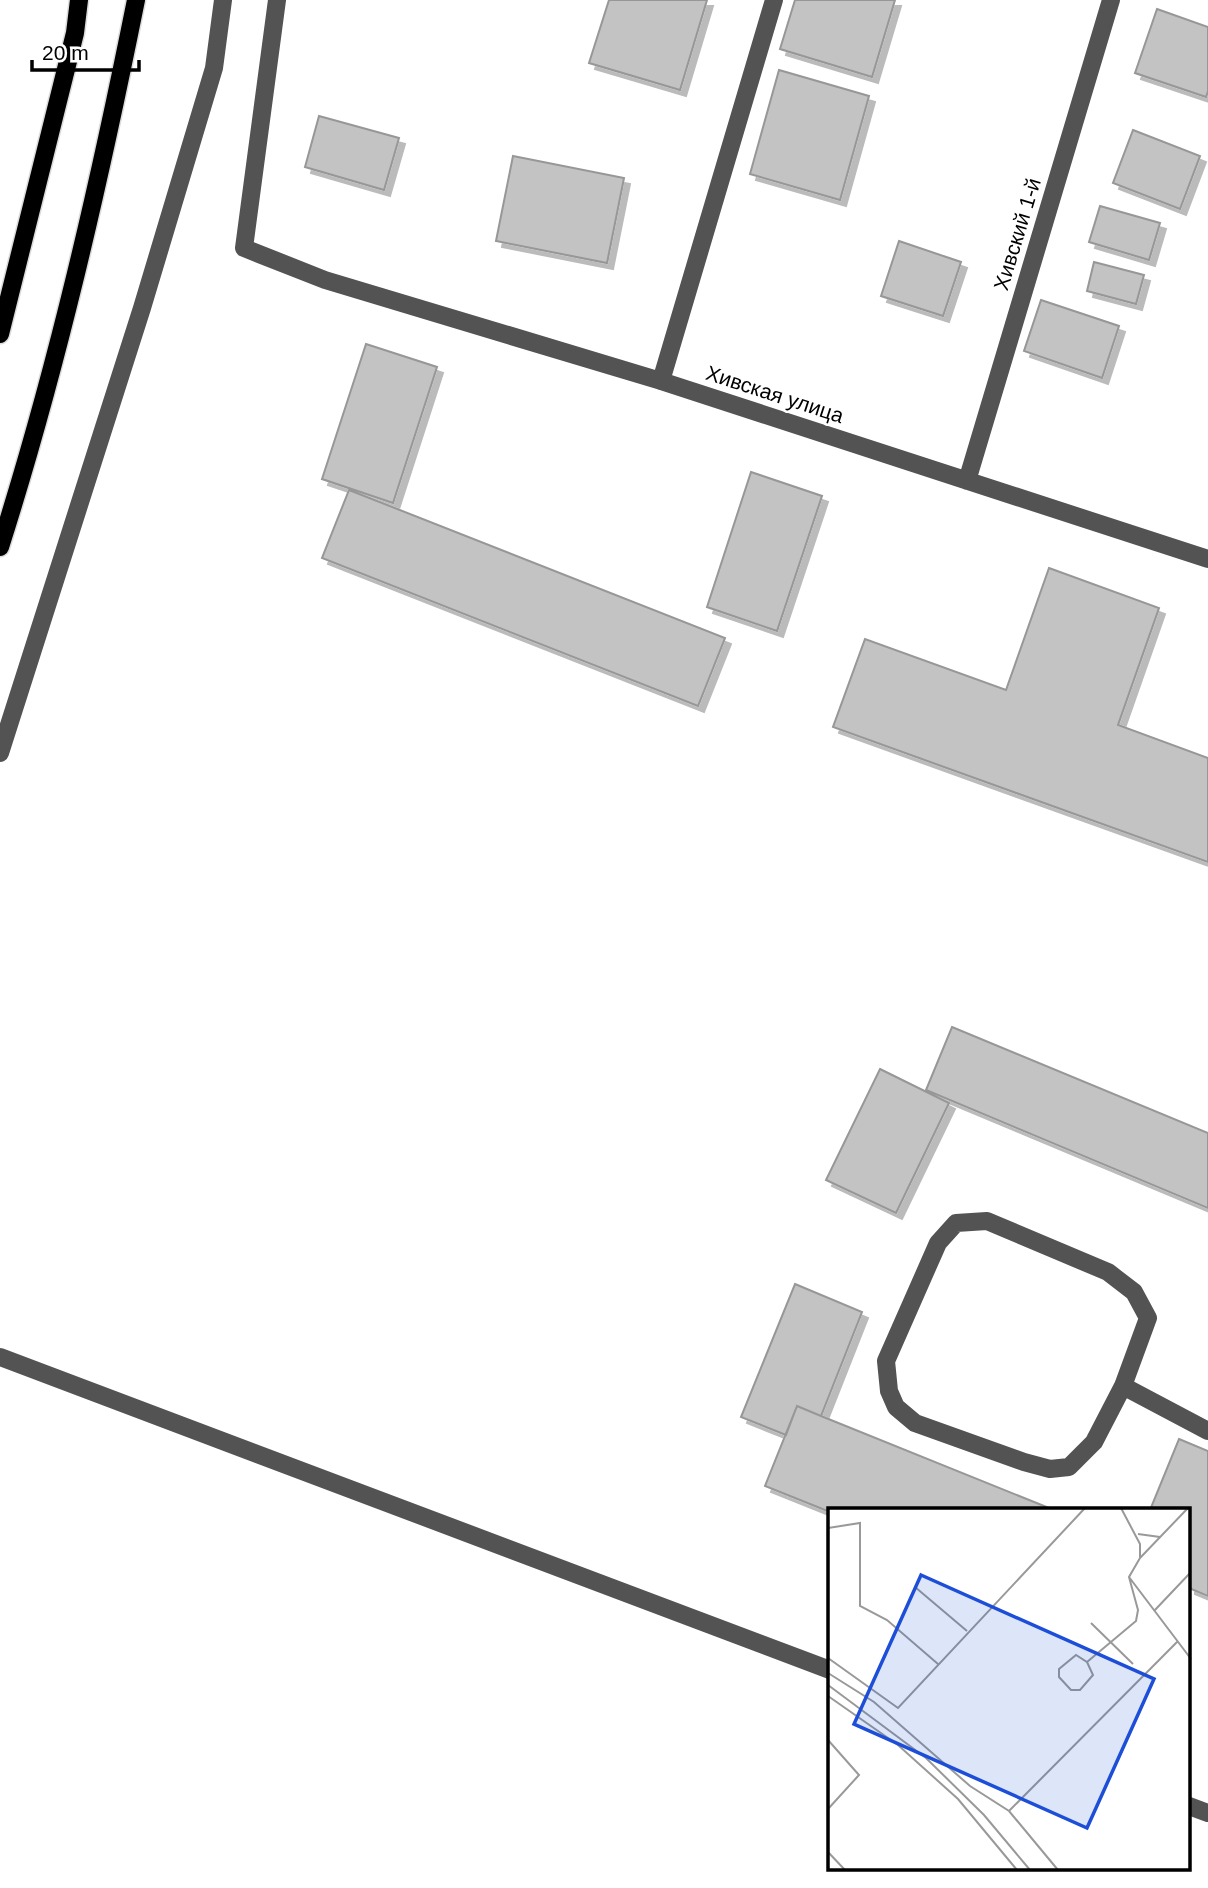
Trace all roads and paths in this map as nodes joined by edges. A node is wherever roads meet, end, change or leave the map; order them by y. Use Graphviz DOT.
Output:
graph roads {
  1 [pos="79,0"];
  2 [pos="136,0"];
  3 [pos="223,0"];
  4 [pos="276,0"];
  5 [pos="774,0"];
  6 [pos="1111,0"];
  7 [pos="0,334"];
  8 [pos="661,381"];
  9 [pos="967,481"];
  10 [pos="0,547"];
  11 [pos="1208,559"];
  12 [pos="0,753"];
  13 [pos="0,1357"];
  14 [pos="1123,1387"];
  15 [pos="1208,1430"];
  16 [pos="828,1669"];
  17 [pos="1190,1806"];
  18 [pos="1208,1813"];
  1 -- 7 [label="main road"];
  2 -- 10 [label="main road"];
  3 -- 12 [label="street"];
  4 -- 8 [label="street, Хивская улица"];
  5 -- 8 [label="street"];
  6 -- 9 [label="street, Хивский 1-й"];
  8 -- 9 [label="street, Хивская улица"];
  9 -- 11 [label="street, Хивская улица"];
  13 -- 16 [label="street"];
  14 -- 14 [label="street"];
  14 -- 15 [label="street"];
  17 -- 18 [label="street"];
}
